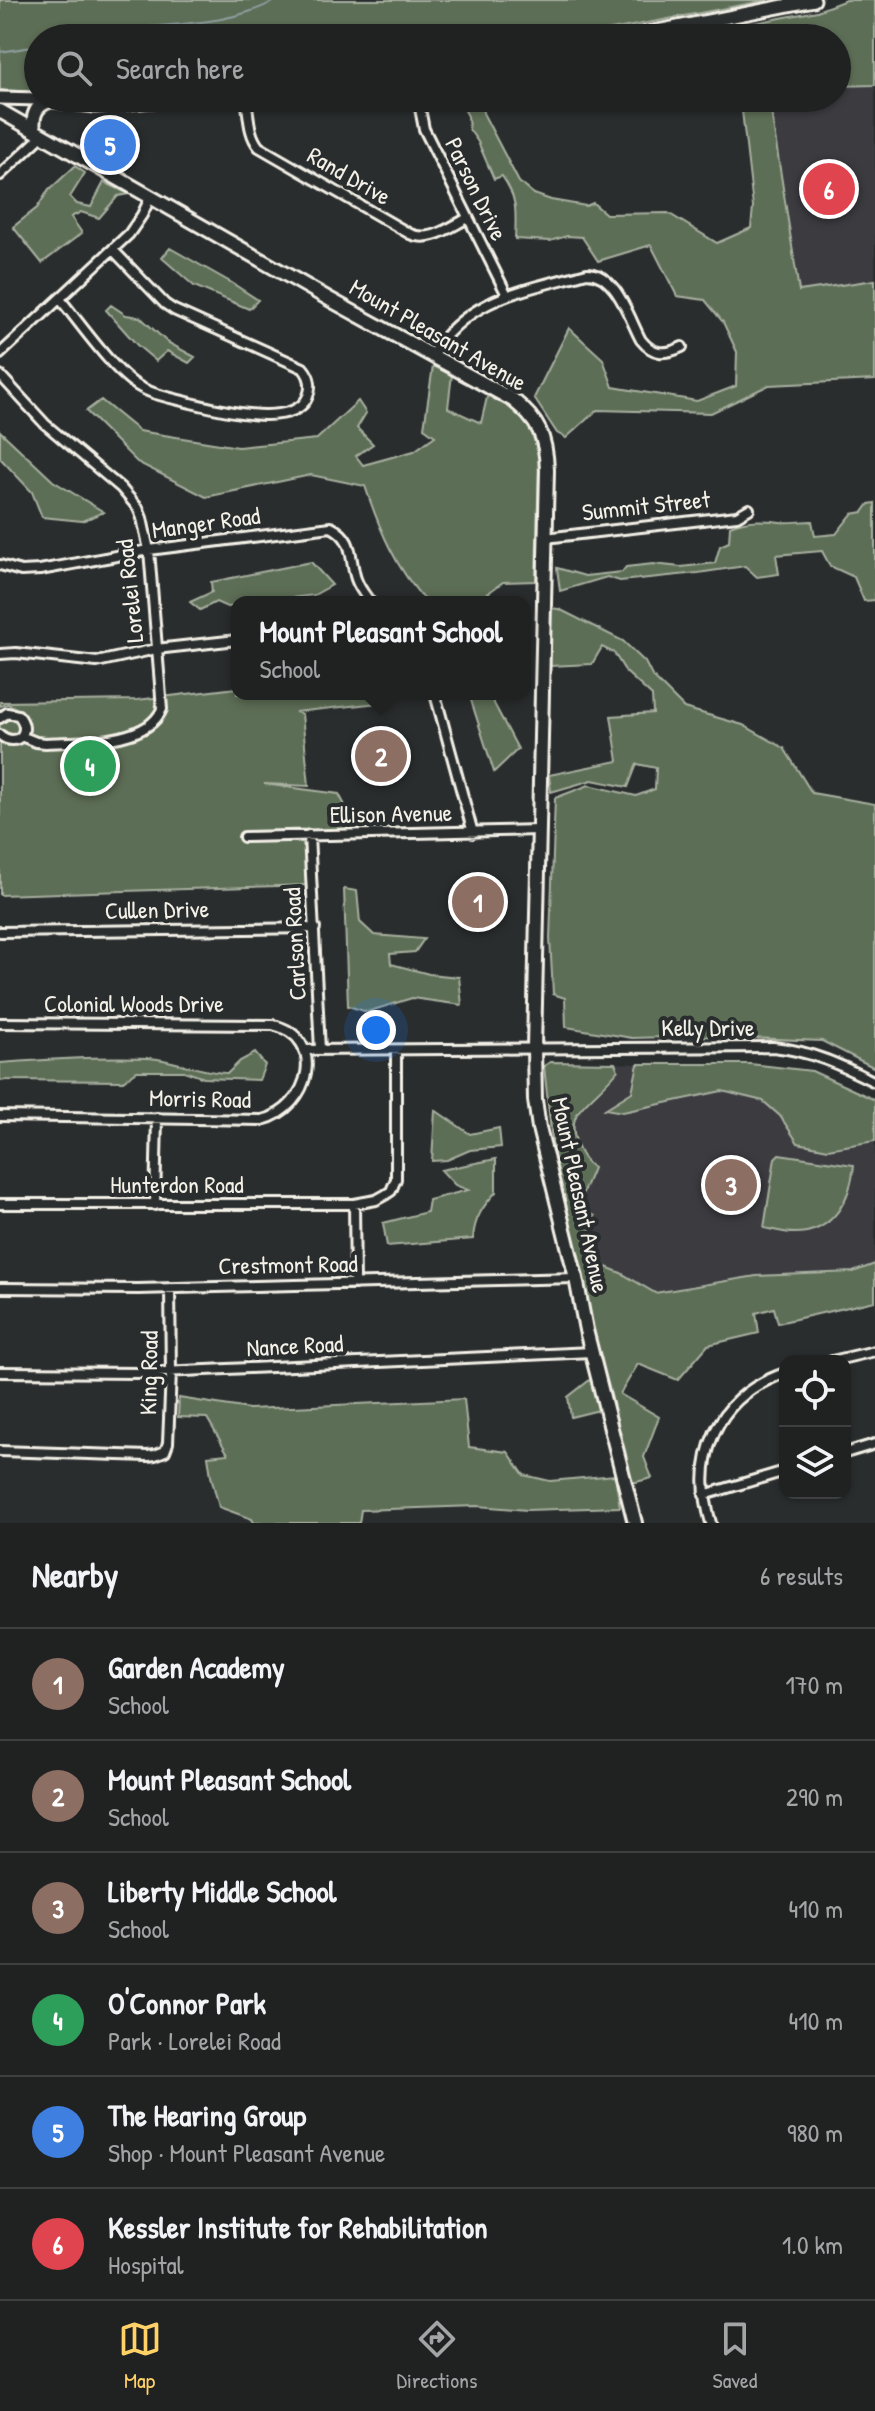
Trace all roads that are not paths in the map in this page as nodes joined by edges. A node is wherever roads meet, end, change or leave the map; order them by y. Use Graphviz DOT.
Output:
graph roads {
  1 [pos="814,0"];
  2 [pos="693,24"];
  3 [pos="0,98"];
  4 [pos="24,99"];
  5 [pos="0,111"];
  6 [pos="36,112"];
  7 [pos="248,112"];
  8 [pos="421,112"];
  9 [pos="38,132"];
  10 [pos="0,175"];
  11 [pos="151,196"];
  12 [pos="468,218"];
  13 [pos="113,250"];
  14 [pos="507,295"];
  15 [pos="60,299"];
  16 [pos="682,347"];
  17 [pos="0,354"];
  18 [pos="431,356"];
  19 [pos="0,375"];
  20 [pos="749,509"];
  21 [pos="545,538"];
  22 [pos="149,550"];
  23 [pos="0,565"];
  24 [pos="366,596"];
  25 [pos="231,641"];
  26 [pos="156,649"];
  27 [pos="0,654"];
  28 [pos="437,700"];
  29 [pos="0,718"];
  30 [pos="0,735"];
  31 [pos="21,736"];
  32 [pos="539,830"];
  33 [pos="473,833"];
  34 [pos="309,835"];
  35 [pos="244,837"];
  36 [pos="315,928"];
  37 [pos="0,932"];
  38 [pos="0,1023"];
  39 [pos="534,1048"];
  40 [pos="304,1050"];
  41 [pos="320,1050"];
  42 [pos="396,1050"];
  43 [pos="875,1082"];
  44 [pos="0,1116"];
  45 [pos="157,1118"];
  46 [pos="0,1204"];
  47 [pos="354,1204"];
  48 [pos="155,1205"];
  49 [pos="576,1278"];
  50 [pos="355,1284"];
  51 [pos="0,1288"];
  52 [pos="170,1288"];
  53 [pos="875,1351"];
  54 [pos="592,1352"];
  55 [pos="851,1357"];
  56 [pos="0,1372"];
  57 [pos="171,1372"];
  58 [pos="779,1376"];
  59 [pos="875,1444"];
  60 [pos="0,1451"];
  61 [pos="851,1451"];
  62 [pos="779,1473"];
  63 [pos="704,1495"];
  64 [pos="635,1523"];
  65 [pos="711,1523"];
  1 -- 2 [label="main road"];
  3 -- 4 [label="main road"];
  5 -- 9 [label="main road, Mount Pleasant Avenue"];
  6 -- 9 [label="main road"];
  7 -- 12 [label="street, Rand Drive"];
  8 -- 12 [label="street, Parson Drive"];
  9 -- 10 [label="street"];
  9 -- 11 [label="main road, Mount Pleasant Avenue"];
  11 -- 13 [label="street"];
  11 -- 18 [label="main road, Mount Pleasant Avenue"];
  12 -- 14 [label="street, Parson Drive"];
  13 -- 15 [label="street"];
  13 -- 15 [label="street"];
  14 -- 16 [label="street"];
  14 -- 18 [label="street"];
  15 -- 17 [label="street"];
  18 -- 21 [label="main road, Mount Pleasant Avenue"];
  19 -- 22 [label="street, Lorelei Road"];
  20 -- 21 [label="street, Summit Street"];
  21 -- 32 [label="main road, Mount Pleasant Avenue"];
  22 -- 23 [label="street, Manger Road"];
  22 -- 24 [label="street, Manger Road"];
  22 -- 26 [label="street, Lorelei Road"];
  25 -- 26 [label="street"];
  26 -- 27 [label="street"];
  26 -- 31 [label="street, Lorelei Road"];
  28 -- 33 [label="street"];
  29 -- 31 [label="street"];
  30 -- 31 [label="street, Lorelei Road"];
  32 -- 33 [label="street, Ellison Avenue"];
  32 -- 39 [label="main road, Mount Pleasant Avenue"];
  33 -- 34 [label="street, Ellison Avenue"];
  34 -- 35 [label="street, Ellison Avenue"];
  34 -- 36 [label="street, Carlson Road"];
  36 -- 37 [label="street, Cullen Drive"];
  36 -- 41 [label="street, Carlson Road"];
  38 -- 40 [label="street, Colonial Woods Drive"];
  39 -- 42 [label="street, Kelly Drive"];
  39 -- 43 [label="street, Kelly Drive"];
  39 -- 49 [label="main road, Mount Pleasant Avenue"];
  40 -- 41 [label="street, Kelly Drive"];
  40 -- 45 [label="street, Morris Road"];
  41 -- 42 [label="street, Kelly Drive"];
  42 -- 47 [label="street, Hunterdon Road"];
  44 -- 45 [label="street, Morris Road"];
  45 -- 48 [label="street"];
  46 -- 48 [label="street, Hunterdon Road"];
  47 -- 48 [label="street, Hunterdon Road"];
  47 -- 50 [label="street"];
  49 -- 50 [label="street, Crestmont Road"];
  49 -- 54 [label="main road, Mount Pleasant Avenue"];
  50 -- 52 [label="street, Crestmont Road"];
  51 -- 52 [label="street, Crestmont Road"];
  52 -- 57 [label="street, King Road"];
  53 -- 55 [label="street"];
  54 -- 57 [label="street, Nance Road"];
  54 -- 64 [label="main road, Mount Pleasant Avenue"];
  56 -- 57 [label="street, Nance Road"];
  57 -- 60 [label="street, King Road"];
  58 -- 63 [label="street"];
  59 -- 61 [label="street"];
  62 -- 63 [label="street"];
  63 -- 65 [label="street"];
}
